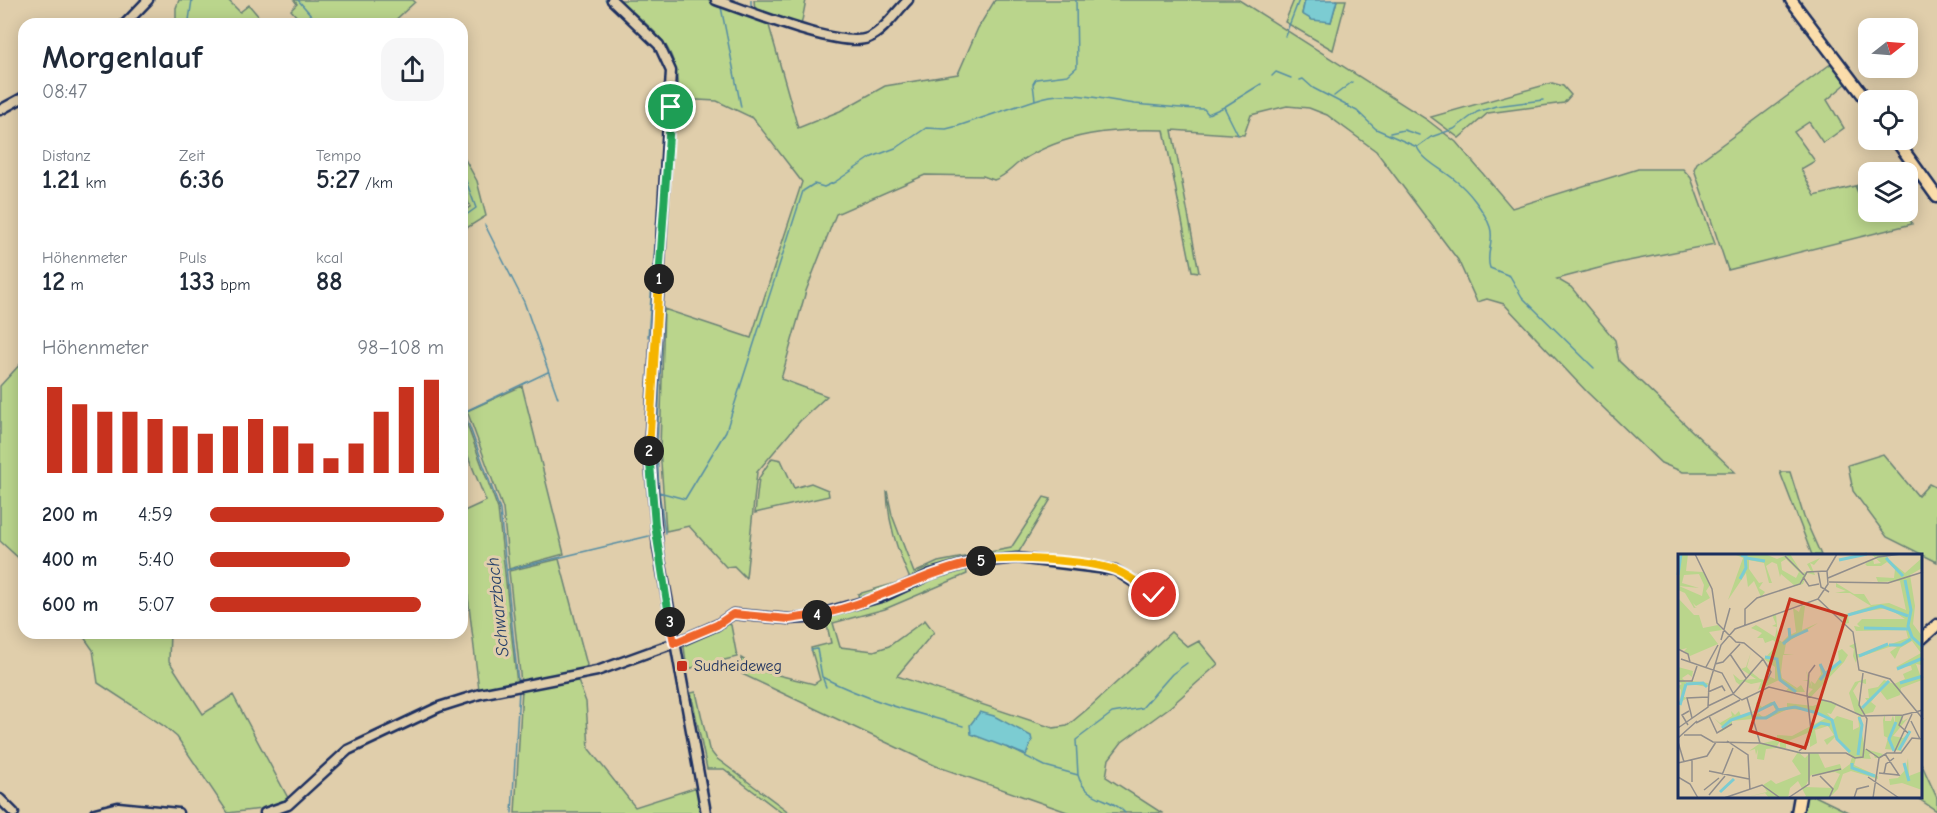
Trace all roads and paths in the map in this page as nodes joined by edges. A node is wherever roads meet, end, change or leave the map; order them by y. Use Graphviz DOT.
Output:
graph roads {
  1 [pos="148,0"];
  2 [pos="612,0"];
  3 [pos="716,0"];
  4 [pos="908,0"];
  5 [pos="1791,0"];
  6 [pos="131,18"];
  7 [pos="1859,90"];
  8 [pos="18,101"];
  9 [pos="0,110"];
  10 [pos="1903,150"];
  11 [pos="1937,197"];
  12 [pos="1154,595"];
  13 [pos="1937,625"];
  14 [pos="1922,638"];
  15 [pos="674,643"];
  16 [pos="1800,798"];
  17 [pos="0,799"];
  18 [pos="14,813"];
  19 [pos="94,813"];
  20 [pos="178,813"];
  21 [pos="265,813"];
  22 [pos="706,813"];
  23 [pos="1797,813"];
  1 -- 6 [label="street"];
  2 -- 15 [label="street"];
  3 -- 4 [label="street"];
  5 -- 7 [label="main road"];
  8 -- 9 [label="street"];
  10 -- 11 [label="main road"];
  12 -- 15 [label="street"];
  13 -- 14 [label="main road"];
  15 -- 21 [label="street"];
  15 -- 22 [label="street"];
  16 -- 23 [label="main road"];
  17 -- 18 [label="street"];
  19 -- 20 [label="street"];
}
